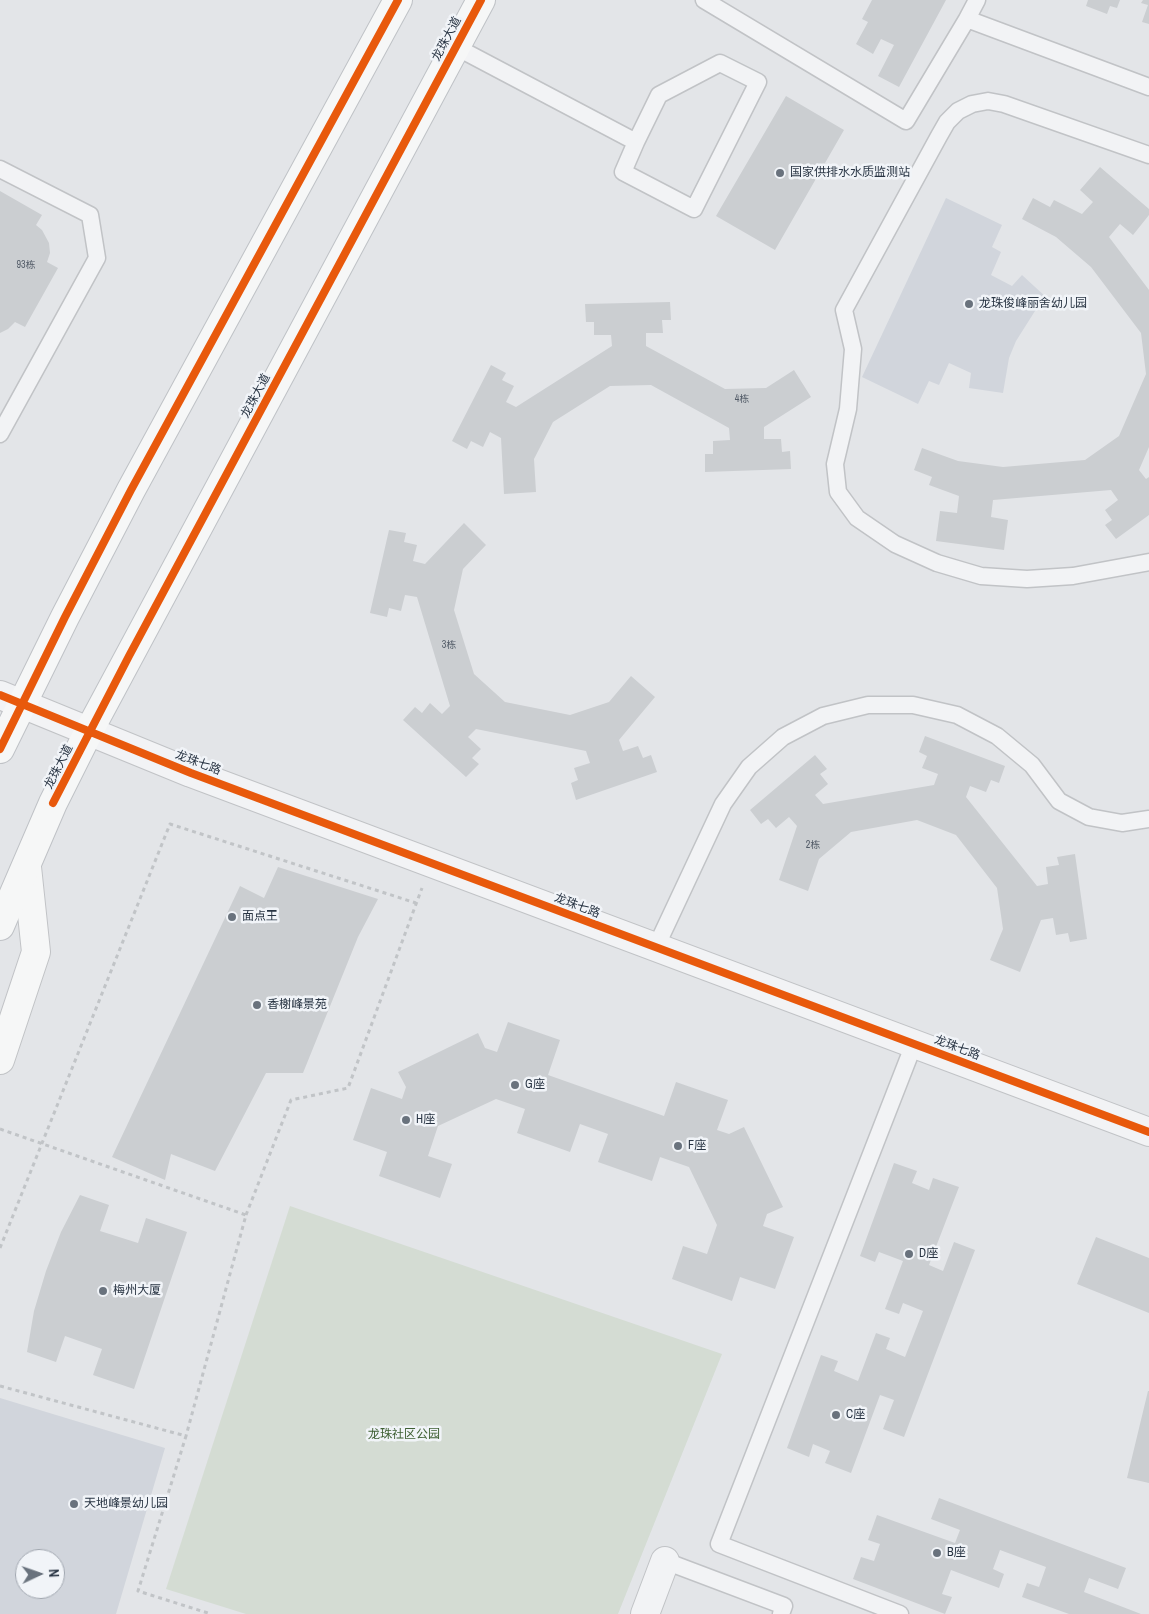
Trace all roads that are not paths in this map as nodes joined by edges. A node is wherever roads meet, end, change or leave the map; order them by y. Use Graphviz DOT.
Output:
graph roads {
  1 [pos="398,0"];
  2 [pos="481,0"];
  3 [pos="704,0"];
  4 [pos="977,0"];
  5 [pos="967,19"];
  6 [pos="456,46"];
  7 [pos="1149,87"];
  8 [pos="636,142"];
  9 [pos="1149,155"];
  10 [pos="0,169"];
  11 [pos="0,434"];
  12 [pos="1149,562"];
  13 [pos="11,699"];
  14 [pos="89,732"];
  15 [pos="0,750"];
  16 [pos="1149,819"];
  17 [pos="27,867"];
  18 [pos="0,926"];
  19 [pos="656,947"];
  20 [pos="914,1044"];
  21 [pos="0,1060"];
  22 [pos="1149,1132"];
  23 [pos="665,1561"];
  24 [pos="645,1614"];
  25 [pos="780,1614"];
  26 [pos="900,1614"];
  1 -- 13 [label="main road"];
  2 -- 6 [label="main road, 龙珠大道"];
  3 -- 5 [label="lane"];
  4 -- 5 [label="lane"];
  5 -- 7 [label="lane"];
  6 -- 8 [label="lane"];
  6 -- 14 [label="main road, 龙珠大道"];
  8 -- 8 [label="lane"];
  9 -- 12 [label="lane"];
  10 -- 11 [label="lane"];
  13 -- 14 [label="street, 龙珠七路"];
  13 -- 15 [label="main road"];
  14 -- 17 [label="main road, 龙珠大道"];
  14 -- 19 [label="street, 龙珠七路"];
  16 -- 19 [label="lane"];
  17 -- 18 [label="main road, 龙珠大道"];
  17 -- 21 [label="main road"];
  19 -- 20 [label="street, 龙珠七路"];
  20 -- 22 [label="street, 龙珠七路"];
  20 -- 26 [label="lane"];
  23 -- 24 [label="street"];
  23 -- 25 [label="lane"];
}
